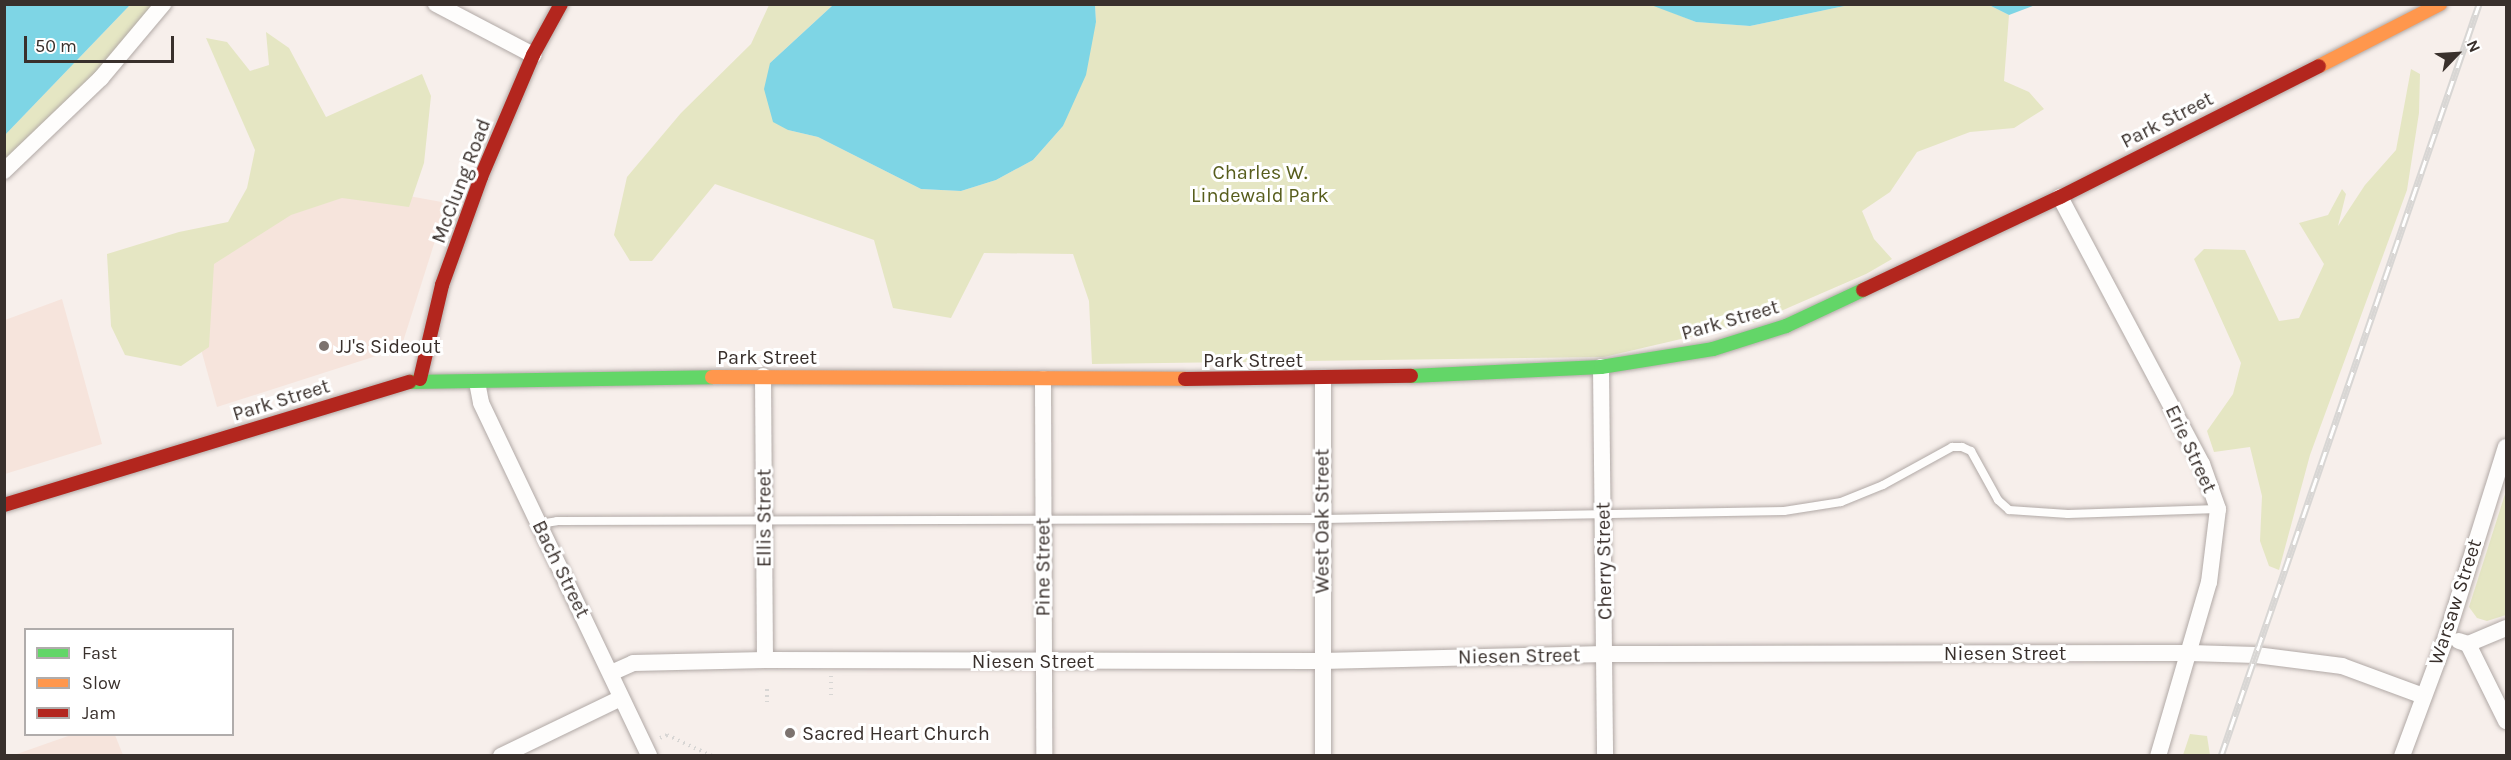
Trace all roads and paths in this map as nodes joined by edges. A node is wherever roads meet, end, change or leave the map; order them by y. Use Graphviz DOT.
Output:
graph roads {
  1 [pos="163,4"];
  2 [pos="436,4"];
  3 [pos="561,4"];
  4 [pos="2440,4"];
  5 [pos="533,55"];
  6 [pos="4,171"];
  7 [pos="2060,197"];
  8 [pos="1601,367"];
  9 [pos="763,376"];
  10 [pos="420,379"];
  11 [pos="1043,379"];
  12 [pos="1323,380"];
  13 [pos="477,382"];
  14 [pos="2506,447"];
  15 [pos="4,505"];
  16 [pos="2218,509"];
  17 [pos="1603,513"];
  18 [pos="1043,518"];
  19 [pos="1323,519"];
  20 [pos="764,521"];
  21 [pos="539,524"];
  22 [pos="2506,628"];
  23 [pos="2446,638"];
  24 [pos="2468,644"];
  25 [pos="2190,653"];
  26 [pos="1605,654"];
  27 [pos="765,660"];
  28 [pos="1043,661"];
  29 [pos="1322,661"];
  30 [pos="611,673"];
  31 [pos="767,689"];
  32 [pos="2423,696"];
  33 [pos="621,698"];
  34 [pos="767,702"];
  35 [pos="2506,721"];
  36 [pos="646,750"];
  37 [pos="501,756"];
  38 [pos="712,756"];
  39 [pos="1044,756"];
  40 [pos="1323,756"];
  41 [pos="1605,756"];
  42 [pos="2158,756"];
  43 [pos="2402,756"];
  1 -- 6 [label="street"];
  2 -- 5 [label="street"];
  3 -- 5 [label="street, McClung Road"];
  4 -- 7 [label="street, Park Street"];
  5 -- 10 [label="street, McClung Road"];
  7 -- 8 [label="street, Park Street"];
  7 -- 16 [label="street, Erie Street"];
  8 -- 12 [label="street, Park Street"];
  8 -- 17 [label="street, Cherry Street"];
  9 -- 11 [label="street, Park Street"];
  9 -- 13 [label="street, Park Street"];
  9 -- 20 [label="street, Ellis Street"];
  10 -- 13 [label="street, Park Street"];
  10 -- 15 [label="street, Park Street"];
  11 -- 12 [label="street, Park Street"];
  11 -- 18 [label="street, Pine Street"];
  12 -- 19 [label="street, West Oak Street"];
  13 -- 21 [label="street, Bach Street"];
  14 -- 23 [label="street, Warsaw Street"];
  16 -- 17 [label="lane"];
  16 -- 25 [label="street, Erie Street"];
  17 -- 19 [label="lane"];
  17 -- 26 [label="street, Cherry Street"];
  18 -- 19 [label="lane"];
  18 -- 20 [label="lane"];
  18 -- 28 [label="street, Pine Street"];
  19 -- 29 [label="street, West Oak Street"];
  20 -- 21 [label="lane"];
  20 -- 27 [label="street, Ellis Street"];
  21 -- 30 [label="street, Bach Street"];
  22 -- 24 [label="street"];
  23 -- 24 [label="street"];
  23 -- 32 [label="street, Warsaw Street"];
  24 -- 35 [label="street"];
  25 -- 26 [label="street, Niesen Street"];
  25 -- 32 [label="street, Niesen Street"];
  25 -- 42 [label="street, Erie Street"];
  26 -- 29 [label="street, Niesen Street"];
  26 -- 41 [label="street, Cherry Street"];
  27 -- 28 [label="street, Niesen Street"];
  27 -- 30 [label="street, Niesen Street"];
  28 -- 29 [label="street, Niesen Street"];
  28 -- 39 [label="street, Pine Street"];
  29 -- 40 [label="street, West Oak Street"];
  30 -- 33 [label="street, Bach Street"];
  31 -- 34 [label="path"];
  32 -- 43 [label="street, Warsaw Street"];
  33 -- 36 [label="street, Bach Street"];
  33 -- 37 [label="street"];
  36 -- 38 [label="path"];
}
